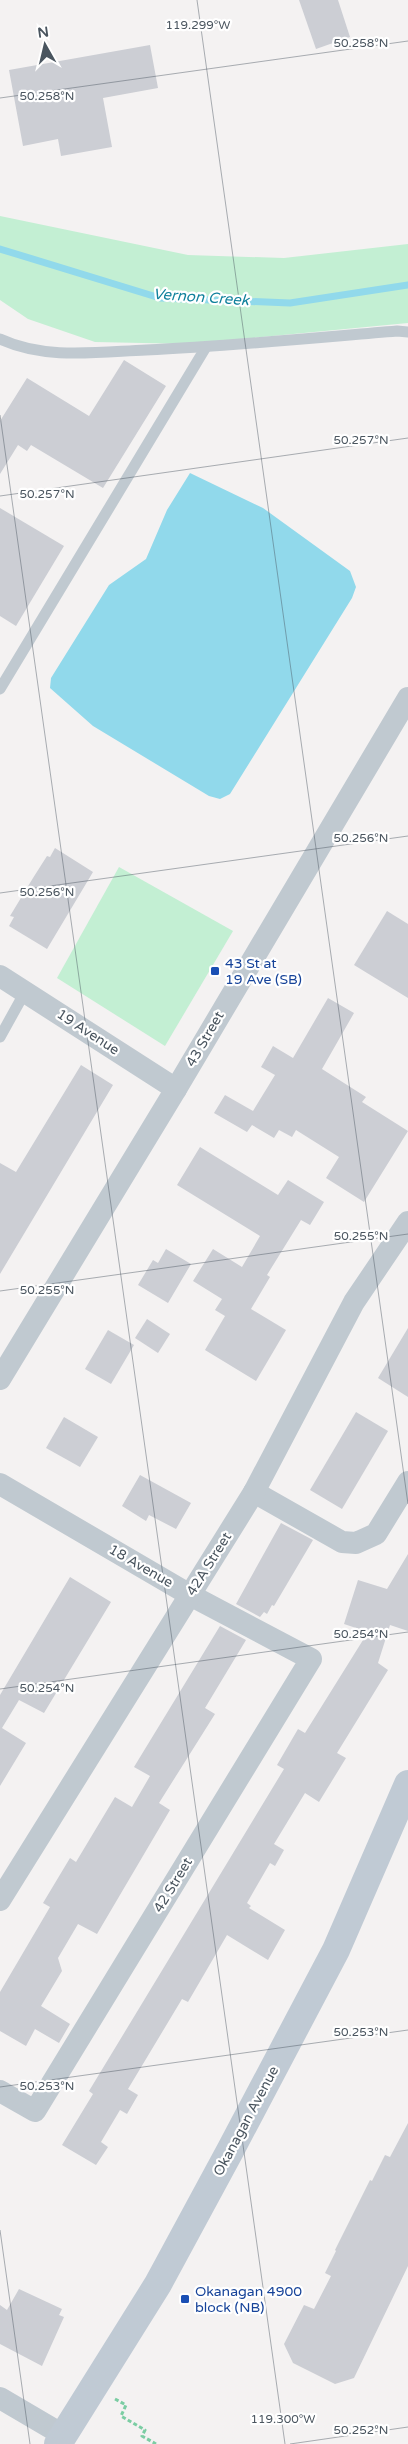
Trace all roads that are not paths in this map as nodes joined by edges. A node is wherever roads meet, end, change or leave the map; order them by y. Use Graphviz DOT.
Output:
graph roads {
  1 [pos="408,332"];
  2 [pos="0,339"];
  3 [pos="206,347"];
  4 [pos="0,690"];
  5 [pos="408,698"];
  6 [pos="0,976"];
  7 [pos="26,992"];
  8 [pos="0,1037"];
  9 [pos="176,1089"];
  10 [pos="408,1222"];
  11 [pos="0,1379"];
  12 [pos="408,1482"];
  13 [pos="0,1484"];
  14 [pos="254,1492"];
  15 [pos="190,1595"];
  16 [pos="311,1659"];
  17 [pos="408,1784"];
  18 [pos="0,1900"];
  19 [pos="0,2091"];
  20 [pos="0,2398"];
  21 [pos="61,2440"];
  1 -- 3 [label="lane"];
  2 -- 3 [label="lane"];
  3 -- 4 [label="lane"];
  5 -- 9 [label="street, 43 Street"];
  6 -- 7 [label="street, 19 Avenue"];
  7 -- 8 [label="lane"];
  7 -- 9 [label="street, 19 Avenue"];
  9 -- 11 [label="street, 43 Street"];
  10 -- 14 [label="street, 42A Street"];
  12 -- 14 [label="street"];
  13 -- 15 [label="street, 18 Avenue"];
  14 -- 15 [label="street, 42A Street"];
  15 -- 16 [label="street, 18 Avenue"];
  15 -- 18 [label="street, 42A Street"];
  16 -- 19 [label="street, 42 Street"];
  17 -- 21 [label="street, Okanagan Avenue"];
  20 -- 21 [label="street"];
}
